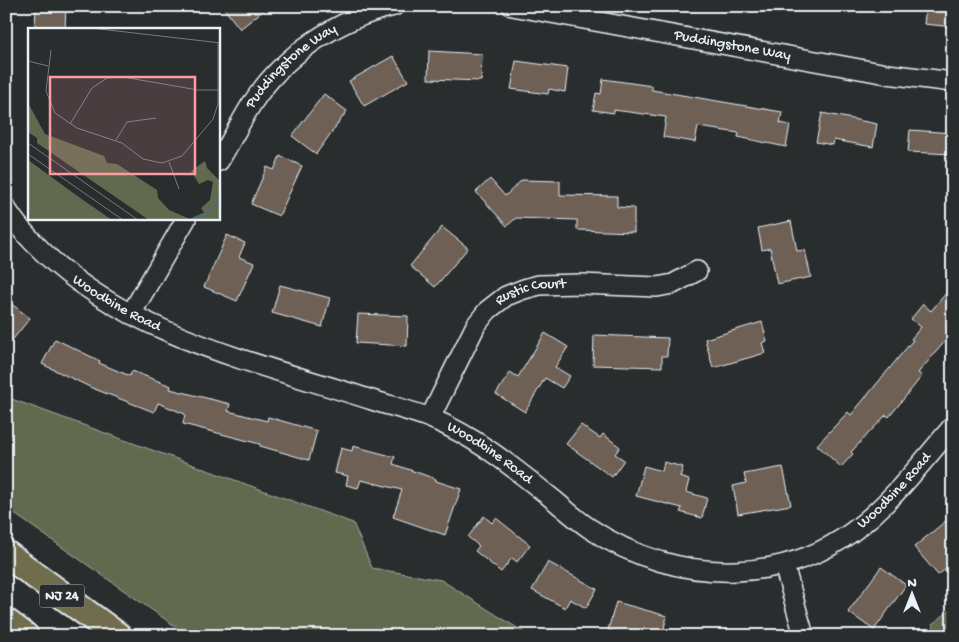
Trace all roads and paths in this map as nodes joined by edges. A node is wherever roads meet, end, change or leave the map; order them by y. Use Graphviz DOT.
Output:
graph roads {
  1 [pos="394,6"];
  2 [pos="512,6"];
  3 [pos="953,82"];
  4 [pos="220,160"];
  5 [pos="6,208"];
  6 [pos="185,220"];
  7 [pos="697,271"];
  8 [pos="131,314"];
  9 [pos="430,418"];
  10 [pos="953,426"];
  11 [pos="6,554"];
  12 [pos="784,565"];
  13 [pos="6,622"];
  14 [pos="25,636"];
  15 [pos="118,636"];
  16 [pos="804,636"];
  1 -- 4 [label="street, Puddingstone Way"];
  2 -- 3 [label="street, Puddingstone Way"];
  5 -- 8 [label="street, Woodbine Road"];
  6 -- 8 [label="street"];
  7 -- 9 [label="street, Rustic Court"];
  8 -- 9 [label="street, Woodbine Road"];
  9 -- 12 [label="street, Woodbine Road"];
  10 -- 12 [label="street, Woodbine Road"];
  11 -- 15 [label="highway, NJ 24"];
  12 -- 16 [label="street"];
  13 -- 14 [label="highway"];
}
